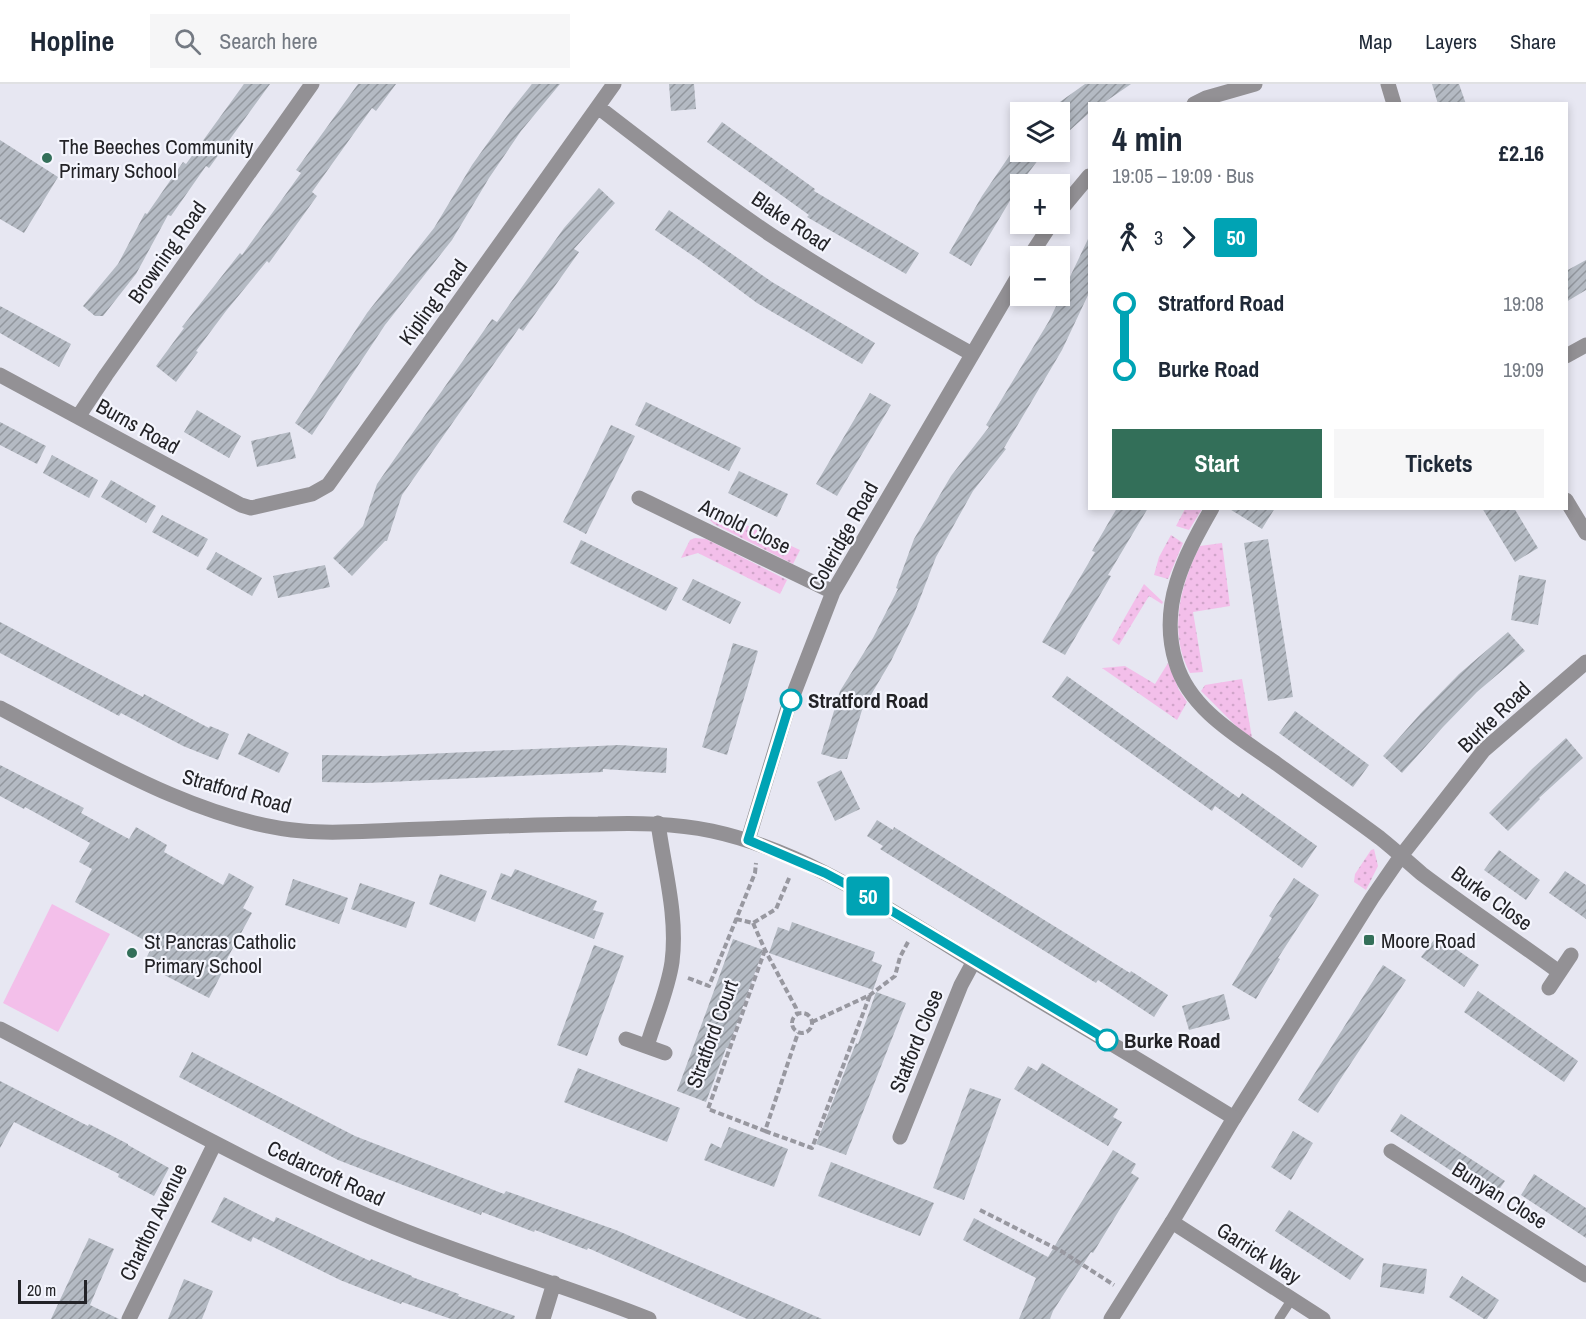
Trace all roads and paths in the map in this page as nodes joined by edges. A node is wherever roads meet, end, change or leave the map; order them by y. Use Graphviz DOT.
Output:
graph roads {
  1 [pos="312,84"];
  2 [pos="614,84"];
  3 [pos="1255,84"];
  4 [pos="1388,84"];
  5 [pos="1198,102"];
  6 [pos="1393,102"];
  7 [pos="598,107"];
  8 [pos="1088,177"];
  9 [pos="1070,199"];
  10 [pos="1010,290"];
  11 [pos="1586,345"];
  12 [pos="972,354"];
  13 [pos="1568,355"];
  14 [pos="0,375"];
  15 [pos="78,417"];
  16 [pos="639,498"];
  17 [pos="1568,503"];
  18 [pos="258,506"];
  19 [pos="1211,510"];
  20 [pos="1586,533"];
  21 [pos="833,592"];
  22 [pos="1586,662"];
  23 [pos="0,708"];
  24 [pos="658,823"];
  25 [pos="753,842"];
  26 [pos="1401,856"];
  27 [pos="797,861"];
  28 [pos="736,919"];
  29 [pos="753,923"];
  30 [pos="917,926"];
  31 [pos="765,950"];
  32 [pos="1571,955"];
  33 [pos="974,961"];
  34 [pos="670,972"];
  35 [pos="1559,972"];
  36 [pos="1549,988"];
  37 [pos="870,995"];
  38 [pos="797,1014"];
  39 [pos="812,1022"];
  40 [pos="0,1029"];
  41 [pos="798,1033"];
  42 [pos="627,1039"];
  43 [pos="647,1046"];
  44 [pos="665,1053"];
  45 [pos="1234,1118"];
  46 [pos="765,1131"];
  47 [pos="900,1137"];
  48 [pos="215,1143"];
  49 [pos="1391,1151"];
  50 [pos="981,1210"];
  51 [pos="1172,1222"];
  52 [pos="1586,1275"];
  53 [pos="554,1283"];
  54 [pos="1127,1293"];
  55 [pos="1292,1299"];
  56 [pos="129,1319"];
  57 [pos="543,1319"];
  58 [pos="649,1319"];
  59 [pos="1111,1319"];
  60 [pos="1280,1319"];
  61 [pos="1323,1319"];
  1 -- 15 [label="street, Browning Road"];
  2 -- 7 [label="street, Kipling Road"];
  3 -- 5 [label="street"];
  4 -- 6 [label="street"];
  7 -- 12 [label="street, Blake Road"];
  7 -- 18 [label="street, Kipling Road"];
  8 -- 9 [label="street"];
  10 -- 12 [label="street, Coleridge Road"];
  11 -- 13 [label="street"];
  12 -- 21 [label="street, Coleridge Road"];
  14 -- 15 [label="street, Burns Road"];
  15 -- 18 [label="street, Burns Road"];
  16 -- 21 [label="street, Arnold Close"];
  17 -- 20 [label="street"];
  19 -- 26 [label="street"];
  21 -- 25 [label="street, Coleridge Road"];
  22 -- 26 [label="street, Burke Road"];
  23 -- 24 [label="street, Stratford Road"];
  24 -- 25 [label="street, Stratford Road"];
  24 -- 34 [label="street"];
  25 -- 27 [label="street, Stratford Road"];
  25 -- 28 [label="path"];
  26 -- 35 [label="street, Burke Close"];
  26 -- 45 [label="street, Burke Road"];
  27 -- 29 [label="path"];
  27 -- 30 [label="street, Stratford Road"];
  28 -- 29 [label="path"];
  28 -- 34 [label="path"];
  29 -- 31 [label="path"];
  30 -- 33 [label="street, Stratford Road"];
  30 -- 37 [label="path"];
  31 -- 38 [label="path"];
  31 -- 46 [label="path, Stratford Court"];
  32 -- 35 [label="street"];
  33 -- 45 [label="street, Stratford Road"];
  33 -- 47 [label="street, Statford Close"];
  34 -- 43 [label="street"];
  35 -- 36 [label="street"];
  37 -- 39 [label="path"];
  37 -- 46 [label="path, Stratford Court"];
  38 -- 39 [label="path"];
  38 -- 41 [label="path"];
  39 -- 41 [label="path"];
  40 -- 48 [label="street, Cedarcroft Road"];
  41 -- 46 [label="path"];
  42 -- 43 [label="street, Stratford Court"];
  43 -- 44 [label="street, Stratford Court"];
  45 -- 51 [label="street, Burke Road"];
  48 -- 53 [label="street, Cedarcroft Road"];
  48 -- 56 [label="street, Charlton Avenue"];
  49 -- 52 [label="street, Bunyan Close"];
  50 -- 54 [label="path"];
  51 -- 54 [label="street, Burke Road"];
  51 -- 55 [label="street, Garrick Way"];
  53 -- 57 [label="street"];
  53 -- 58 [label="street, Cedarcroft Road"];
  54 -- 59 [label="street, Burke Road"];
  55 -- 60 [label="lane"];
  55 -- 61 [label="street, Garrick Way"];
}
